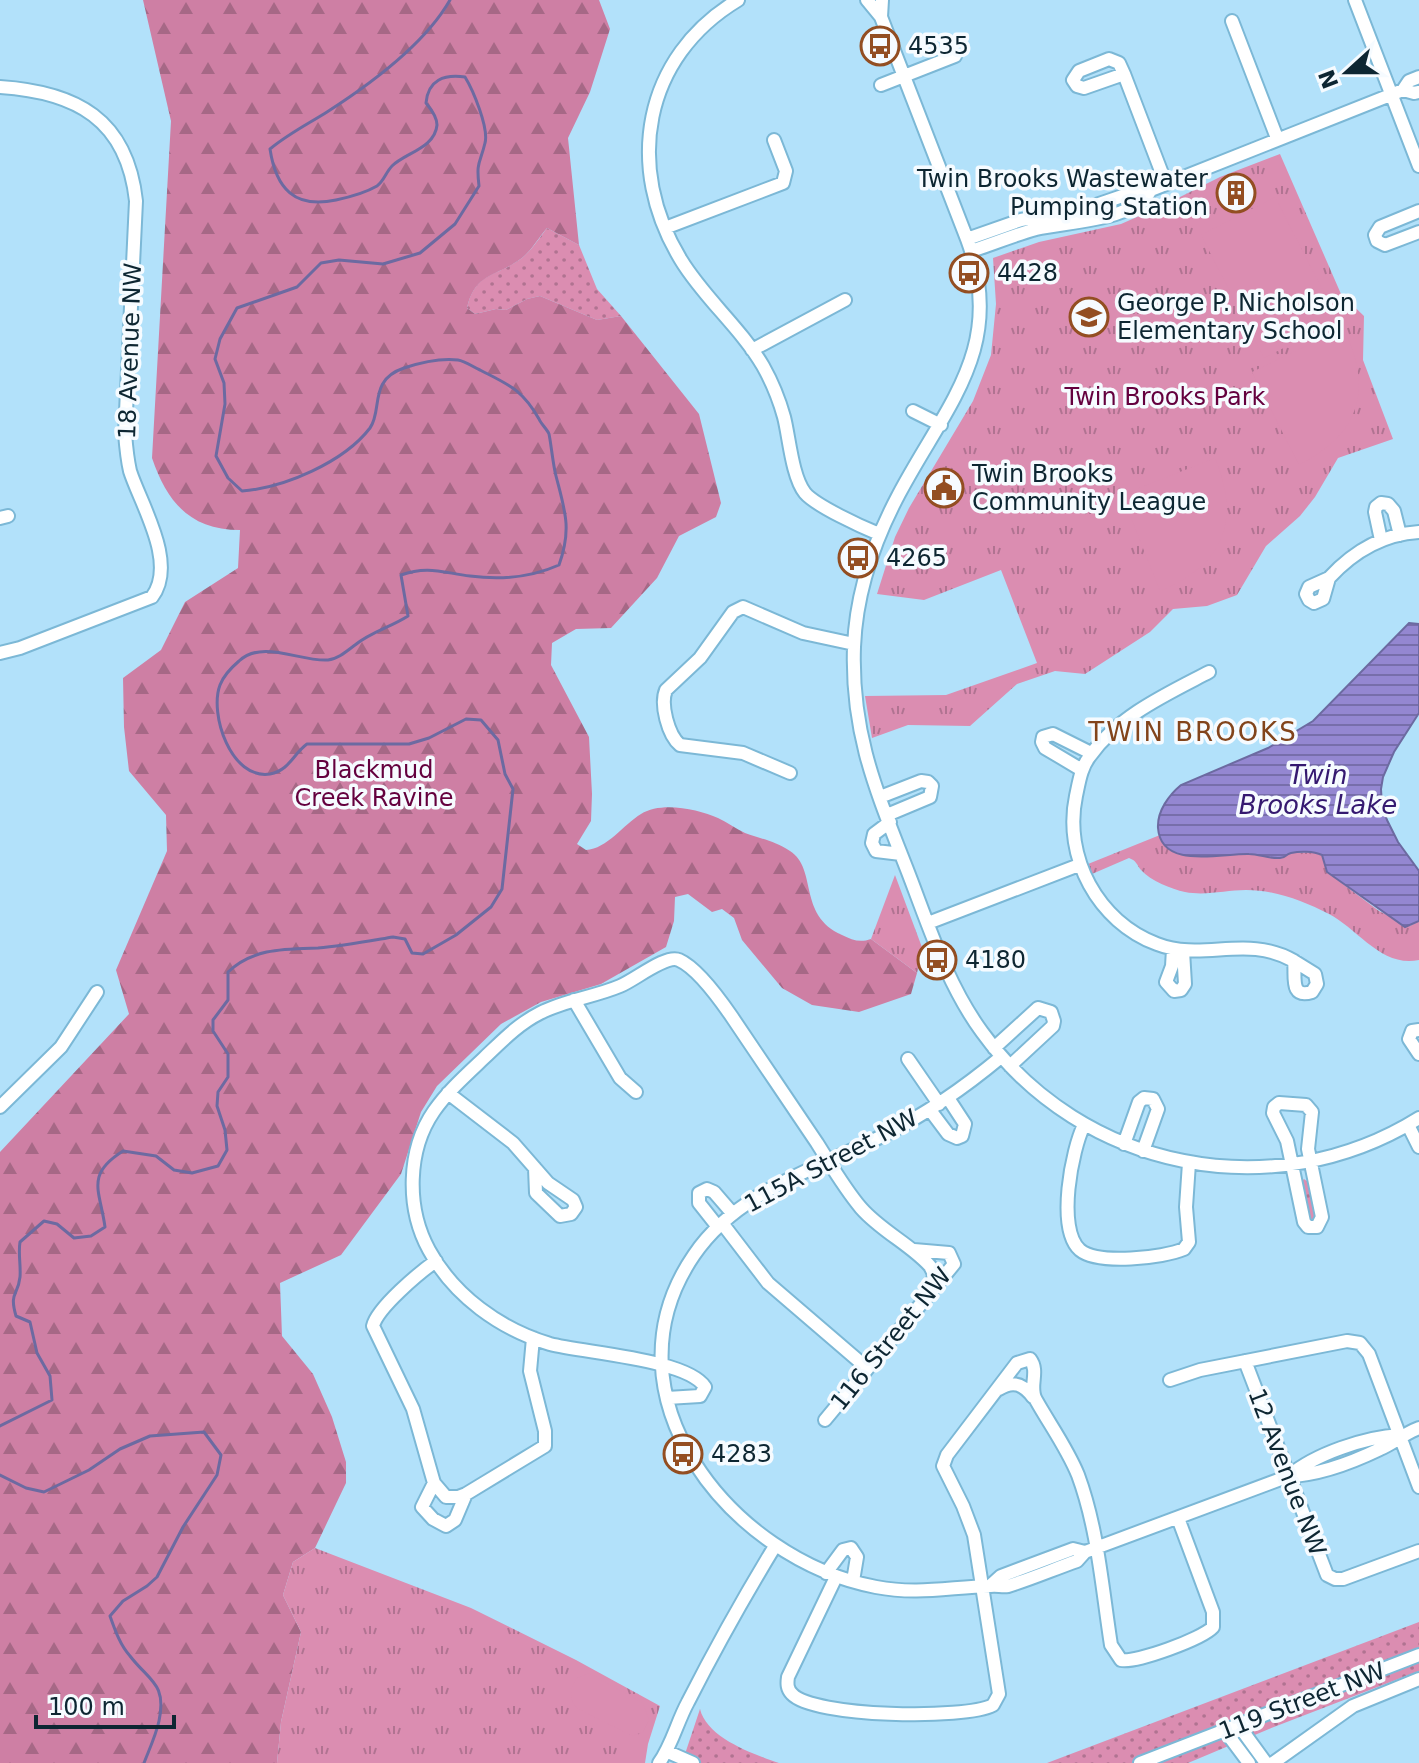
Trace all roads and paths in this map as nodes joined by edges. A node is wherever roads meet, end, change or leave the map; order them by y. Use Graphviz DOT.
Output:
graph roads {
  1 [pos="738,0"];
  2 [pos="867,0"];
  3 [pos="882,0"];
  4 [pos="1355,0"];
  5 [pos="881,17"];
  6 [pos="1232,21"];
  7 [pos="955,56"];
  8 [pos="1124,74"];
  9 [pos="904,76"];
  10 [pos="1419,77"];
  11 [pos="881,85"];
  12 [pos="0,87"];
  13 [pos="1397,92"];
  14 [pos="1419,92"];
  15 [pos="1277,138"];
  16 [pos="774,140"];
  17 [pos="1419,166"];
  18 [pos="1166,184"];
  19 [pos="1419,211"];
  20 [pos="665,228"];
  21 [pos="1419,232"];
  22 [pos="969,245"];
  23 [pos="845,300"];
  24 [pos="752,350"];
  25 [pos="913,411"];
  26 [pos="941,425"];
  27 [pos="1419,532"];
  28 [pos="879,534"];
  29 [pos="1400,535"];
  30 [pos="1381,540"];
  31 [pos="1329,578"];
  32 [pos="854,644"];
  33 [pos="0,653"];
  34 [pos="1209,672"];
  35 [pos="1091,753"];
  36 [pos="1082,770"];
  37 [pos="790,773"];
  38 [pos="880,797"];
  39 [pos="888,818"];
  40 [pos="901,854"];
  41 [pos="1079,865"];
  42 [pos="928,923"];
  43 [pos="1294,961"];
  44 [pos="97,992"];
  45 [pos="574,1000"];
  46 [pos="1419,1030"];
  47 [pos="1419,1054"];
  48 [pos="1002,1057"];
  49 [pos="908,1059"];
  50 [pos="636,1092"];
  51 [pos="448,1093"];
  52 [pos="939,1104"];
  53 [pos="0,1107"];
  54 [pos="1413,1122"];
  55 [pos="1084,1125"];
  56 [pos="1124,1144"];
  57 [pos="1419,1147"];
  58 [pos="1143,1151"];
  59 [pos="829,1162"];
  60 [pos="1310,1162"];
  61 [pos="1189,1163"];
  62 [pos="1291,1165"];
  63 [pos="535,1168"];
  64 [pos="733,1214"];
  65 [pos="720,1225"];
  66 [pos="907,1247"];
  67 [pos="436,1261"];
  68 [pos="932,1288"];
  69 [pos="533,1338"];
  70 [pos="1245,1361"];
  71 [pos="663,1364"];
  72 [pos="867,1368"];
  73 [pos="1170,1380"];
  74 [pos="999,1389"];
  75 [pos="1033,1397"];
  76 [pos="667,1398"];
  77 [pos="825,1420"];
  78 [pos="1419,1428"];
  79 [pos="1400,1435"];
  80 [pos="1289,1476"];
  81 [pos="434,1483"];
  82 [pos="1419,1487"];
  83 [pos="466,1494"];
  84 [pos="1178,1518"];
  85 [pos="775,1546"];
  86 [pos="1091,1550"];
  87 [pos="1419,1551"];
  88 [pos="831,1575"];
  89 [pos="853,1581"];
  90 [pos="987,1586"];
  91 [pos="1419,1655"];
  92 [pos="1419,1679"];
  93 [pos="1239,1726"];
  94 [pos="1225,1731"];
  95 [pos="668,1757"];
  96 [pos="659,1763"];
  97 [pos="693,1763"];
  98 [pos="1140,1763"];
  99 [pos="1249,1763"];
  100 [pos="1266,1763"];
  101 [pos="1273,1763"];
  1 -- 20 [label="street"];
  2 -- 5 [label="street"];
  3 -- 5 [label="street"];
  4 -- 13 [label="street"];
  5 -- 9 [label="street"];
  6 -- 15 [label="street"];
  7 -- 9 [label="street"];
  8 -- 18 [label="street"];
  9 -- 11 [label="street"];
  9 -- 22 [label="street"];
  10 -- 13 [label="street"];
  12 -- 33 [label="street, 18 Avenue NW"];
  13 -- 14 [label="street"];
  13 -- 15 [label="street"];
  13 -- 17 [label="street"];
  15 -- 18 [label="street"];
  16 -- 20 [label="street"];
  18 -- 22 [label="street"];
  19 -- 21 [label="street"];
  20 -- 24 [label="street"];
  22 -- 26 [label="street"];
  23 -- 24 [label="street"];
  24 -- 28 [label="street"];
  25 -- 26 [label="street"];
  26 -- 28 [label="street"];
  27 -- 29 [label="street"];
  28 -- 32 [label="street"];
  29 -- 30 [label="street"];
  29 -- 30 [label="street"];
  30 -- 31 [label="street"];
  32 -- 37 [label="street"];
  32 -- 38 [label="street"];
  34 -- 35 [label="street"];
  35 -- 36 [label="street"];
  35 -- 36 [label="street"];
  36 -- 41 [label="street"];
  38 -- 39 [label="street"];
  38 -- 39 [label="street"];
  39 -- 40 [label="street"];
  39 -- 40 [label="street"];
  40 -- 42 [label="street"];
  41 -- 42 [label="street"];
  41 -- 43 [label="street"];
  42 -- 48 [label="street"];
  44 -- 53 [label="street"];
  45 -- 50 [label="street"];
  45 -- 51 [label="street"];
  45 -- 59 [label="street"];
  46 -- 47 [label="street"];
  48 -- 52 [label="street, 115A Street NW"];
  48 -- 55 [label="street"];
  49 -- 52 [label="street, 115A Street NW"];
  51 -- 63 [label="street"];
  51 -- 67 [label="street"];
  52 -- 59 [label="street, 115A Street NW"];
  54 -- 57 [label="street"];
  54 -- 60 [label="street"];
  55 -- 56 [label="street"];
  55 -- 61 [label="street"];
  56 -- 58 [label="street"];
  56 -- 58 [label="street"];
  58 -- 61 [label="street"];
  59 -- 64 [label="street, 115A Street NW"];
  59 -- 66 [label="street"];
  60 -- 62 [label="street"];
  60 -- 62 [label="street"];
  60 -- 62 [label="street"];
  61 -- 62 [label="street"];
  64 -- 65 [label="street, 115A Street NW"];
  64 -- 65 [label="street, 115A Street NW"];
  65 -- 71 [label="street, 115A Street NW"];
  65 -- 72 [label="street"];
  66 -- 68 [label="street"];
  66 -- 68 [label="street, 116 Street NW"];
  67 -- 69 [label="street"];
  67 -- 81 [label="street"];
  68 -- 72 [label="street, 116 Street NW"];
  69 -- 71 [label="street"];
  69 -- 83 [label="street"];
  70 -- 73 [label="street"];
  70 -- 79 [label="street"];
  70 -- 80 [label="street, 12 Avenue NW"];
  71 -- 76 [label="street, 115A Street NW"];
  71 -- 76 [label="street"];
  72 -- 77 [label="street, 116 Street NW"];
  74 -- 75 [label="street"];
  74 -- 75 [label="street"];
  74 -- 90 [label="street"];
  75 -- 86 [label="street"];
  76 -- 85 [label="street, 115A Street NW"];
  78 -- 79 [label="street, 115A Street NW"];
  79 -- 80 [label="street, 115A Street NW"];
  79 -- 82 [label="street"];
  80 -- 84 [label="street, 115A Street NW"];
  80 -- 87 [label="street, 12 Avenue NW"];
  81 -- 83 [label="street"];
  81 -- 83 [label="street"];
  84 -- 86 [label="street, 115A Street NW"];
  84 -- 86 [label="street"];
  85 -- 88 [label="street, 115A Street NW"];
  85 -- 95 [label="street"];
  86 -- 90 [label="street, 115A Street NW"];
  88 -- 89 [label="street, 115A Street NW"];
  88 -- 89 [label="street"];
  88 -- 90 [label="street"];
  89 -- 90 [label="street, 115A Street NW"];
  91 -- 93 [label="street, 119 Street NW"];
  92 -- 101 [label="street, 119 Street NW"];
  93 -- 94 [label="street, 119 Street NW"];
  93 -- 100 [label="street"];
  94 -- 98 [label="street, 119 Street NW"];
  94 -- 99 [label="street"];
  95 -- 96 [label="street"];
  95 -- 97 [label="street"];
}
